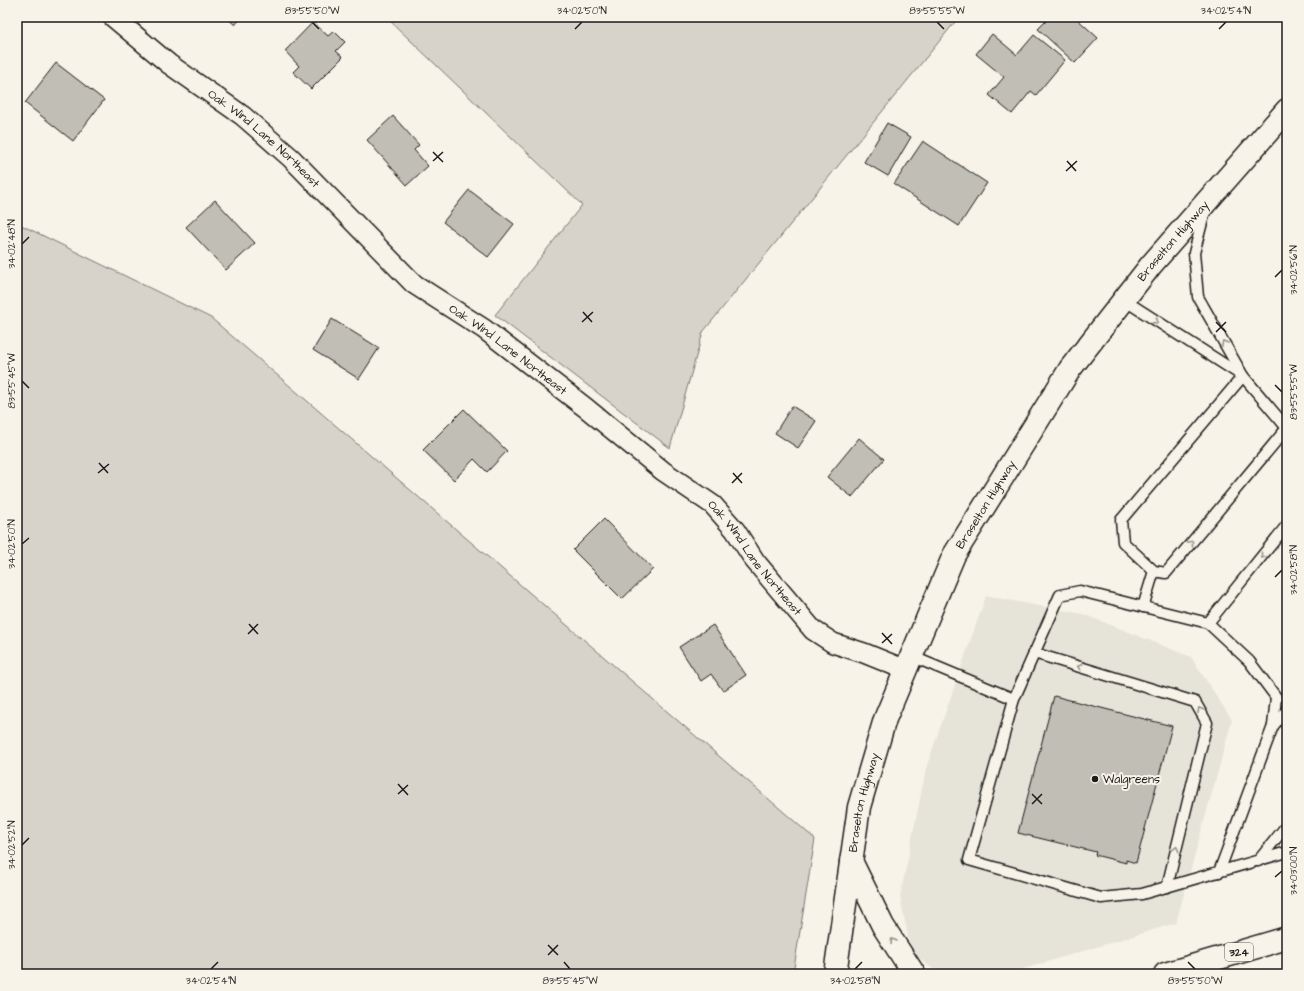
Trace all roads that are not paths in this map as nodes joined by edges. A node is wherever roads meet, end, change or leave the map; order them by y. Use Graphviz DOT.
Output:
graph roads {
  1 [pos="113,17"];
  2 [pos="1287,110"];
  3 [pos="1207,202"];
  4 [pos="1124,300"];
  5 [pos="1243,376"];
  6 [pos="1287,428"];
  7 [pos="1287,525"];
  8 [pos="1154,572"];
  9 [pos="1143,607"];
  10 [pos="1208,623"];
  11 [pos="1034,653"];
  12 [pos="909,663"];
  13 [pos="1014,699"];
  14 [pos="1287,710"];
  15 [pos="1273,726"];
  16 [pos="1287,825"];
  17 [pos="1287,852"];
  18 [pos="851,861"];
  19 [pos="1258,861"];
  20 [pos="1219,872"];
  21 [pos="1167,887"];
  22 [pos="1287,938"];
  23 [pos="835,974"];
  24 [pos="914,974"];
  25 [pos="1165,974"];
  1 -- 12 [label="street, Oak Wind Lane Northeast"];
  2 -- 3 [label="main road, Braselton Highway"];
  3 -- 4 [label="main road, Braselton Highway"];
  5 -- 3 [label="lane, one-way"];
  4 -- 5 [label="lane, one-way"];
  4 -- 12 [label="main road, Braselton Highway"];
  5 -- 6 [label="lane"];
  5 -- 8 [label="lane"];
  8 -- 6 [label="lane, one-way"];
  7 -- 10 [label="lane, one-way"];
  8 -- 9 [label="lane"];
  9 -- 10 [label="lane"];
  9 -- 11 [label="lane"];
  10 -- 15 [label="lane"];
  11 -- 13 [label="lane"];
  21 -- 11 [label="lane, one-way"];
  12 -- 13 [label="lane"];
  12 -- 18 [label="main road, Braselton Highway"];
  13 -- 21 [label="lane"];
  14 -- 15 [label="lane"];
  15 -- 20 [label="lane"];
  16 -- 19 [label="lane"];
  17 -- 19 [label="lane"];
  18 -- 23 [label="main road, Braselton Highway"];
  24 -- 18 [label="main road, one-way"];
  19 -- 20 [label="lane"];
  20 -- 21 [label="lane"];
  22 -- 25 [label="main road, 324"];
}
